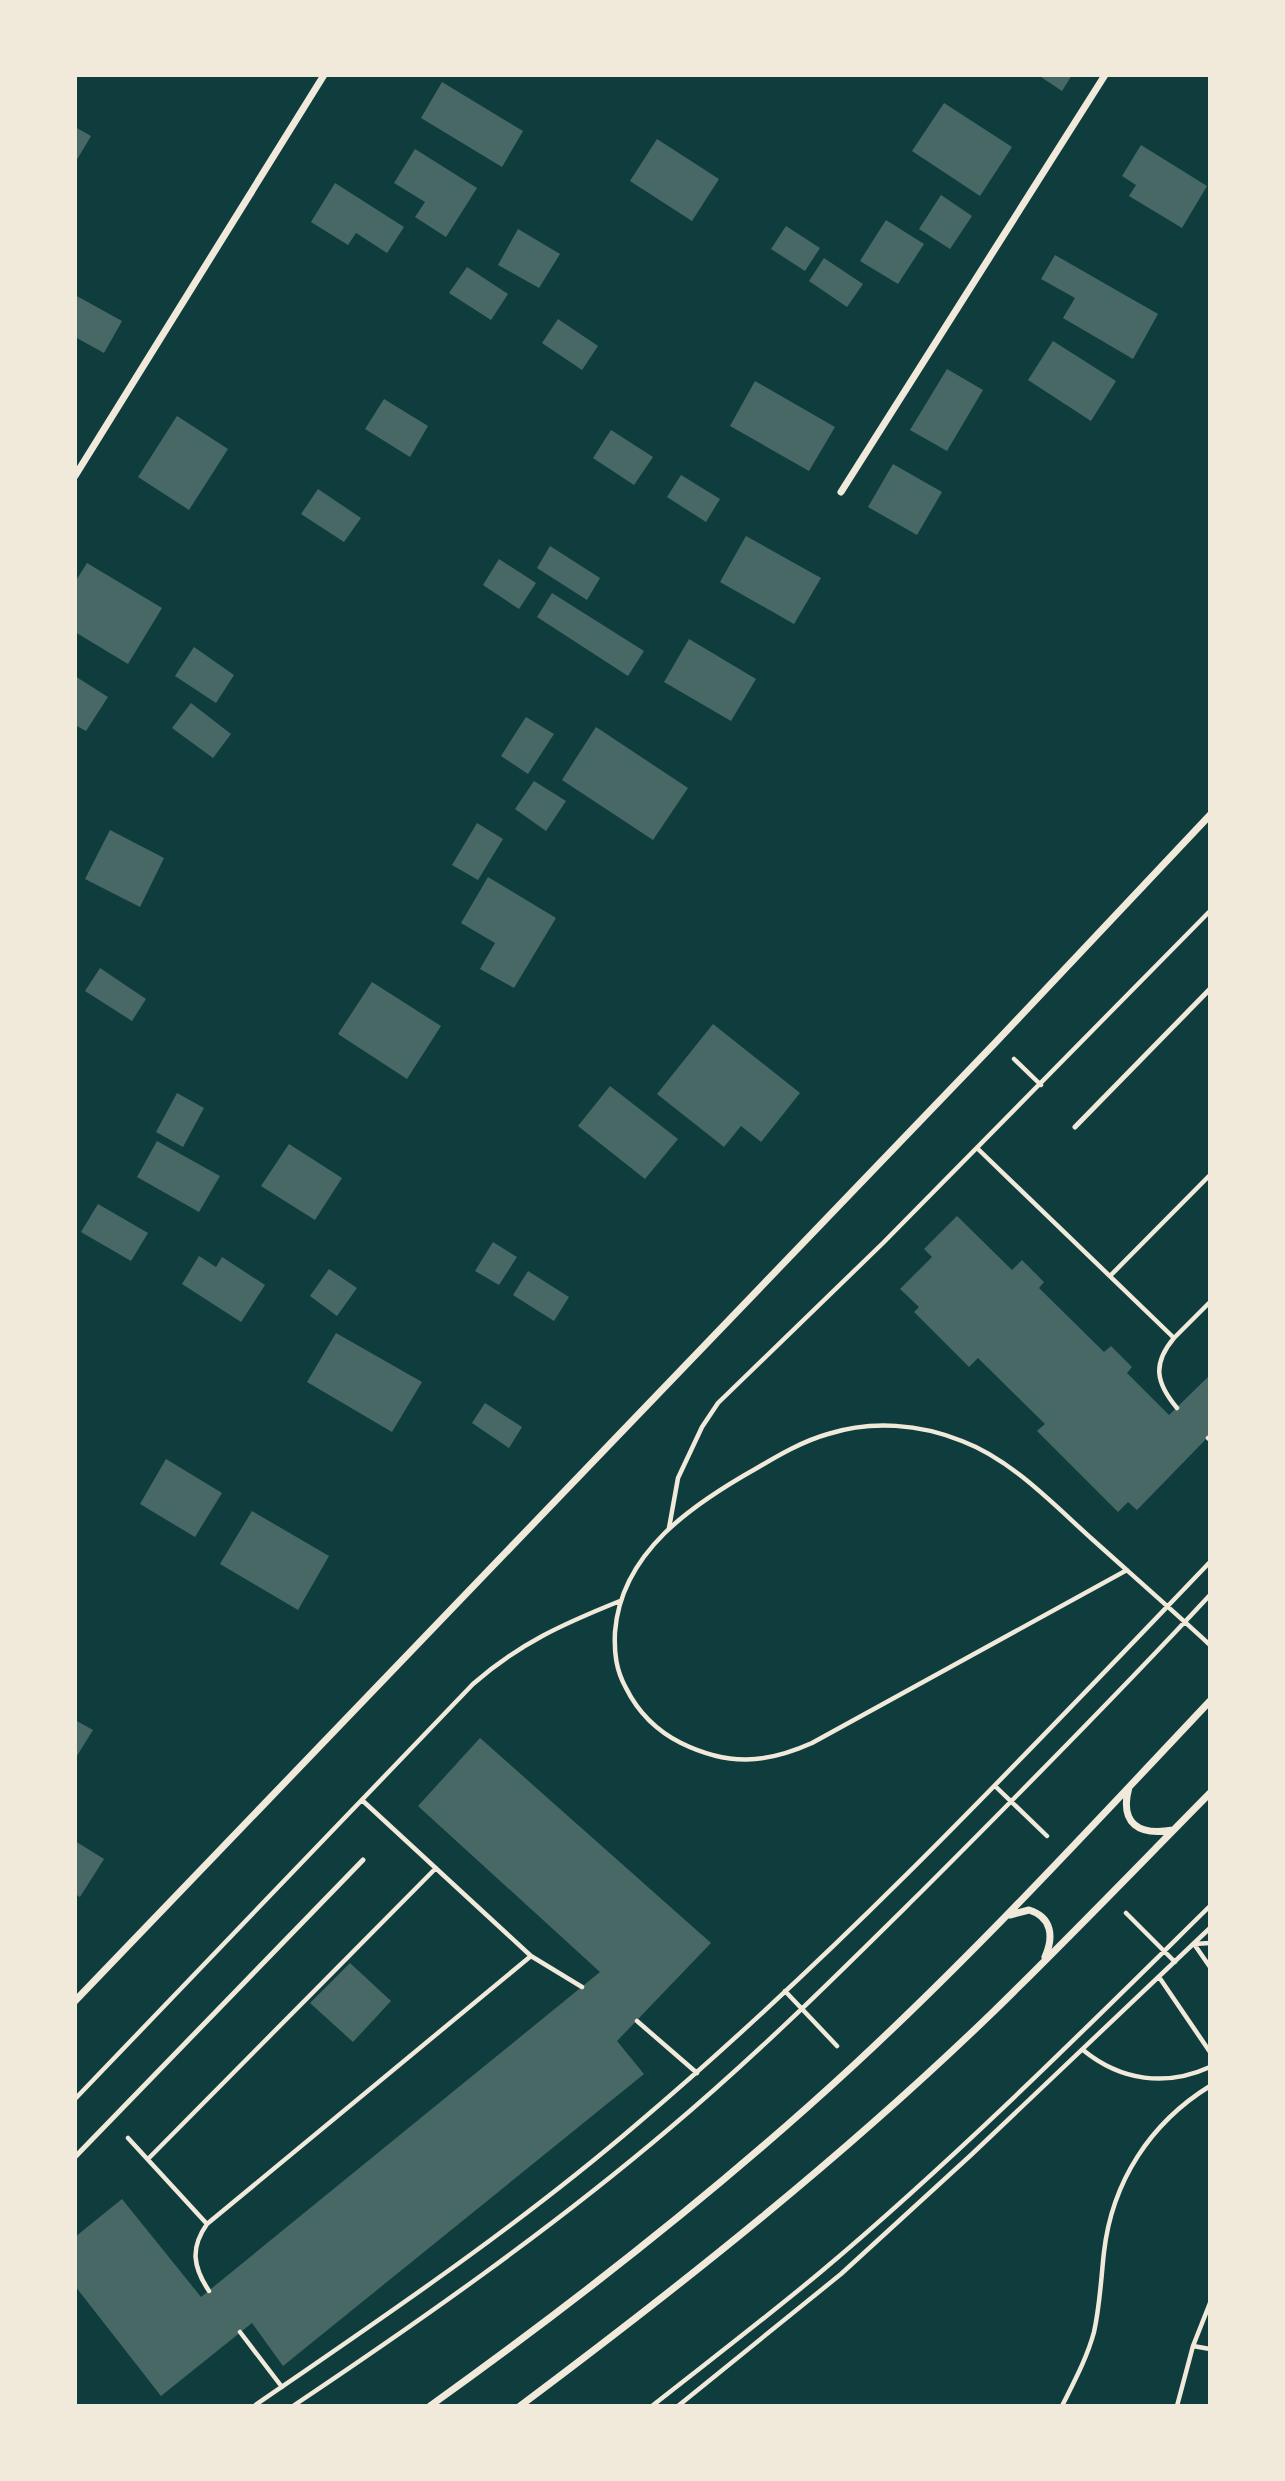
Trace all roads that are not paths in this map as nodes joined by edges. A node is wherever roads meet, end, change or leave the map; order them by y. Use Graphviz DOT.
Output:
graph roads {
  1 [pos="324,75"];
  2 [pos="1105,75"];
  3 [pos="75,476"];
  4 [pos="841,492"];
  5 [pos="1210,815"];
  6 [pos="1210,989"];
  7 [pos="1075,1127"];
  8 [pos="1210,1701"];
  9 [pos="1129,1787"];
  10 [pos="1210,1793"];
  11 [pos="1173,1830"];
  12 [pos="363,1860"];
  13 [pos="998,1923"];
  14 [pos="1041,1963"];
  15 [pos="75,2001"];
  16 [pos="75,2157"];
  17 [pos="430,2406"];
  18 [pos="520,2406"];
  1 -- 3 [label="street"];
  2 -- 4 [label="street"];
  5 -- 15 [label="street"];
  6 -- 7 [label="lane"];
  8 -- 9 [label="street"];
  9 -- 11 [label="street"];
  9 -- 13 [label="street"];
  10 -- 11 [label="street"];
  11 -- 14 [label="street"];
  12 -- 16 [label="lane"];
  13 -- 14 [label="street"];
  13 -- 17 [label="street"];
  14 -- 18 [label="street"];
}
